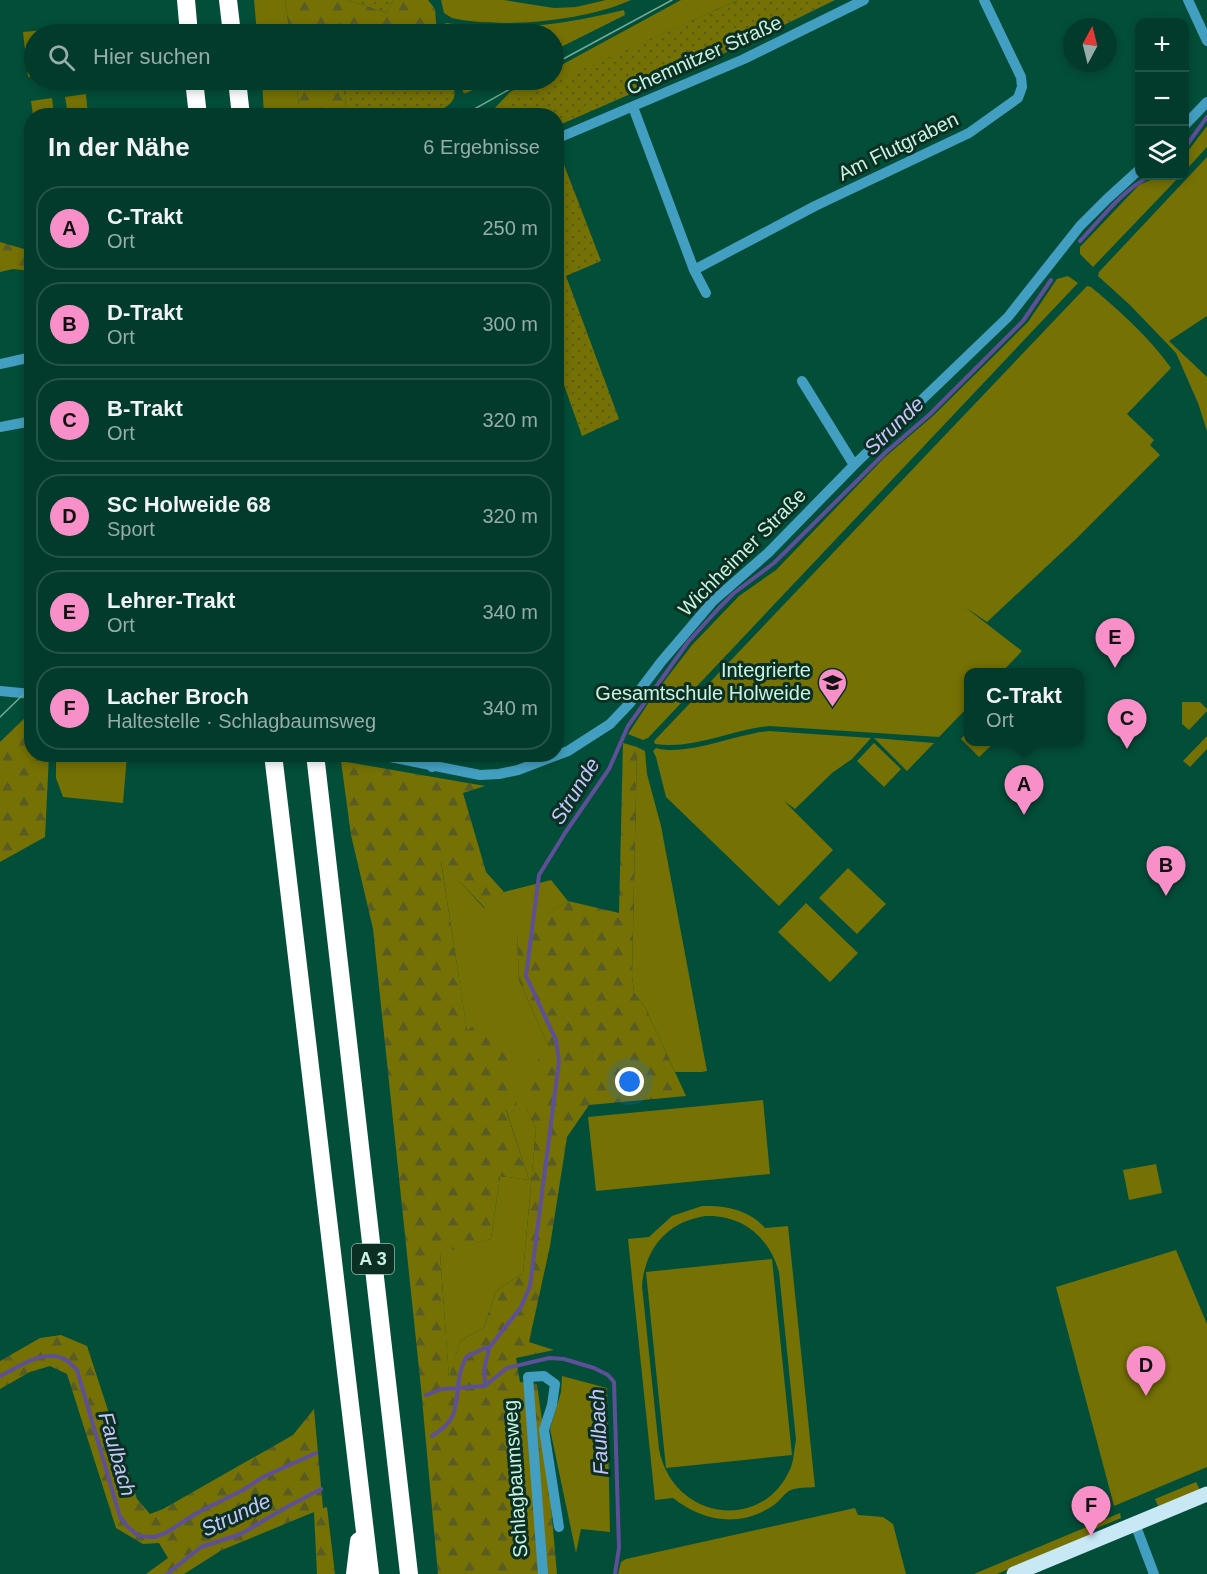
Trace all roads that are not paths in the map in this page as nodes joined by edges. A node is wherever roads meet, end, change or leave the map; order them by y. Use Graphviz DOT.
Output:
graph roads {
  1 [pos="186,0"];
  2 [pos="228,0"];
  3 [pos="864,0"];
  4 [pos="984,0"];
  5 [pos="1188,0"];
  6 [pos="188,24"];
  7 [pos="230,24"];
  8 [pos="1207,41"];
  9 [pos="195,90"];
  10 [pos="238,90"];
  11 [pos="1207,102"];
  12 [pos="633,107"];
  13 [pos="197,108"];
  14 [pos="240,108"];
  15 [pos="1189,122"];
  16 [pos="564,136"];
  17 [pos="1135,174"];
  18 [pos="694,270"];
  19 [pos="706,293"];
  20 [pos="24,359"];
  21 [pos="0,364"];
  22 [pos="802,381"];
  23 [pos="24,422"];
  24 [pos="0,427"];
  25 [pos="854,465"];
  26 [pos="0,691"];
  27 [pos="24,693"];
  28 [pos="564,753"];
  29 [pos="274,762"];
  30 [pos="316,762"];
  31 [pos="410,762"];
  32 [pos="432,762"];
  33 [pos="540,762"];
  34 [pos="432,767"];
  35 [pos="1207,1494"];
  36 [pos="362,1509"];
  37 [pos="403,1520"];
  38 [pos="1135,1524"];
  39 [pos="559,1527"];
  40 [pos="355,1574"];
  41 [pos="370,1574"];
  42 [pos="409,1574"];
  43 [pos="416,1574"];
  44 [pos="543,1574"];
  45 [pos="1014,1574"];
  46 [pos="1154,1574"];
  1 -- 6 [label="highway"];
  2 -- 7 [label="highway"];
  3 -- 12 [label="street, Chemnitzer Straße"];
  4 -- 18 [label="street, Am Flutgraben"];
  5 -- 8 [label="street"];
  9 -- 13 [label="highway"];
  10 -- 14 [label="highway"];
  11 -- 15 [label="street"];
  12 -- 16 [label="street, Chemnitzer Straße"];
  12 -- 18 [label="street"];
  17 -- 25 [label="street, Wichheimer Straße"];
  18 -- 19 [label="street"];
  20 -- 21 [label="street"];
  22 -- 25 [label="street"];
  23 -- 24 [label="street"];
  25 -- 28 [label="street, Wichheimer Straße"];
  26 -- 27 [label="street"];
  29 -- 36 [label="highway, A 3"];
  30 -- 37 [label="highway, A 3"];
  31 -- 34 [label="street, Wichheimer Straße"];
  32 -- 34 [label="street"];
  33 -- 34 [label="street, Wichheimer Straße"];
  35 -- 38 [label="main road"];
  36 -- 40 [label="highway"];
  36 -- 41 [label="highway, A 3"];
  37 -- 42 [label="highway, A 3"];
  37 -- 43 [label="highway"];
  38 -- 45 [label="main road"];
  38 -- 46 [label="street"];
  39 -- 44 [label="street, Schlagbaumsweg"];
}
